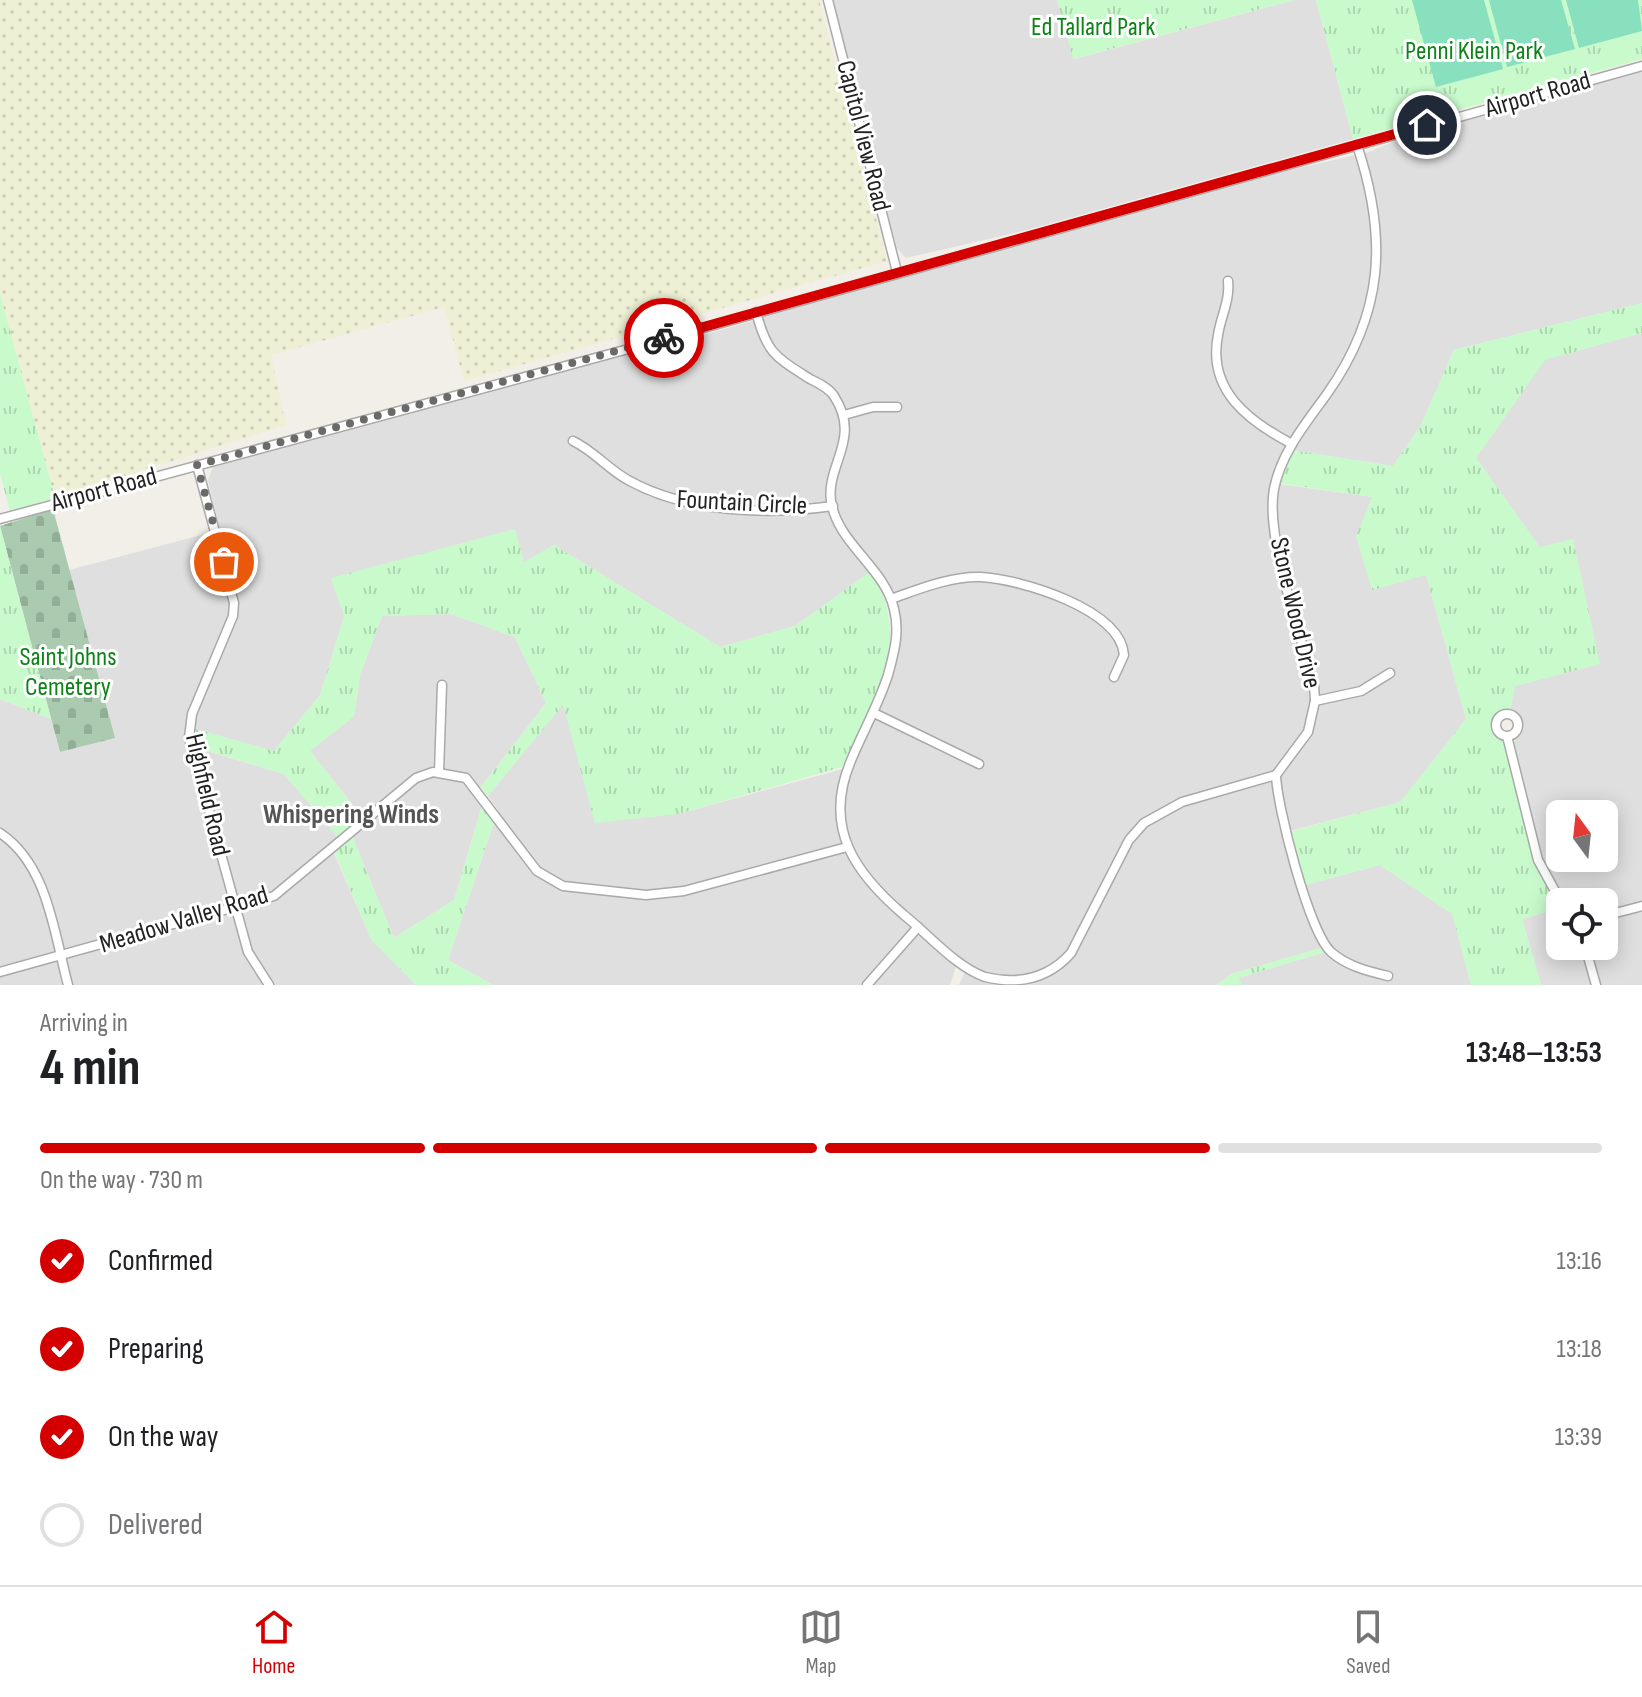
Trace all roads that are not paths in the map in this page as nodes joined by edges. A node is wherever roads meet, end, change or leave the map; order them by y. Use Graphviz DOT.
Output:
graph roads {
  1 [pos="828,0"];
  2 [pos="1642,66"];
  3 [pos="1357,145"];
  4 [pos="897,272"];
  5 [pos="1228,281"];
  6 [pos="756,312"];
  7 [pos="897,407"];
  8 [pos="844,415"];
  9 [pos="573,441"];
  10 [pos="1292,444"];
  11 [pos="197,465"];
  12 [pos="833,506"];
  13 [pos="0,519"];
  14 [pos="891,599"];
  15 [pos="1390,673"];
  16 [pos="1114,677"];
  17 [pos="442,685"];
  18 [pos="1315,701"];
  19 [pos="874,713"];
  20 [pos="1507,736"];
  21 [pos="979,764"];
  22 [pos="439,772"];
  23 [pos="1276,775"];
  24 [pos="0,833"];
  25 [pos="847,847"];
  26 [pos="1553,888"];
  27 [pos="1642,906"];
  28 [pos="234,909"];
  29 [pos="1618,912"];
  30 [pos="918,927"];
  31 [pos="61,956"];
  32 [pos="1589,960"];
  33 [pos="0,972"];
  34 [pos="1388,976"];
  35 [pos="68,985"];
  36 [pos="269,985"];
  37 [pos="867,985"];
  38 [pos="1596,985"];
  1 -- 4 [label="street, Capitol View Road"];
  2 -- 3 [label="street, Airport Road"];
  3 -- 4 [label="street, Airport Road"];
  3 -- 10 [label="street, Stone Wood Drive"];
  4 -- 6 [label="street, Airport Road"];
  5 -- 10 [label="street"];
  6 -- 8 [label="street"];
  6 -- 11 [label="street, Airport Road"];
  7 -- 8 [label="street"];
  8 -- 12 [label="street"];
  9 -- 12 [label="street, Fountain Circle"];
  10 -- 18 [label="street, Stone Wood Drive"];
  11 -- 13 [label="street, Airport Road"];
  11 -- 28 [label="street, Highfield Road"];
  12 -- 14 [label="street"];
  14 -- 16 [label="street"];
  14 -- 19 [label="street"];
  15 -- 18 [label="street"];
  17 -- 22 [label="street"];
  18 -- 23 [label="street, Stone Wood Drive"];
  19 -- 21 [label="street"];
  19 -- 25 [label="street"];
  20 -- 26 [label="street"];
  22 -- 25 [label="street"];
  22 -- 28 [label="street, Meadow Valley Road"];
  23 -- 30 [label="street"];
  23 -- 34 [label="street"];
  24 -- 31 [label="street"];
  25 -- 30 [label="street"];
  27 -- 29 [label="street"];
  28 -- 31 [label="street, Meadow Valley Road"];
  28 -- 36 [label="street, Highfield Road"];
  30 -- 37 [label="street"];
  31 -- 33 [label="street, Meadow Valley Road"];
  31 -- 35 [label="street"];
  32 -- 38 [label="street"];
}
